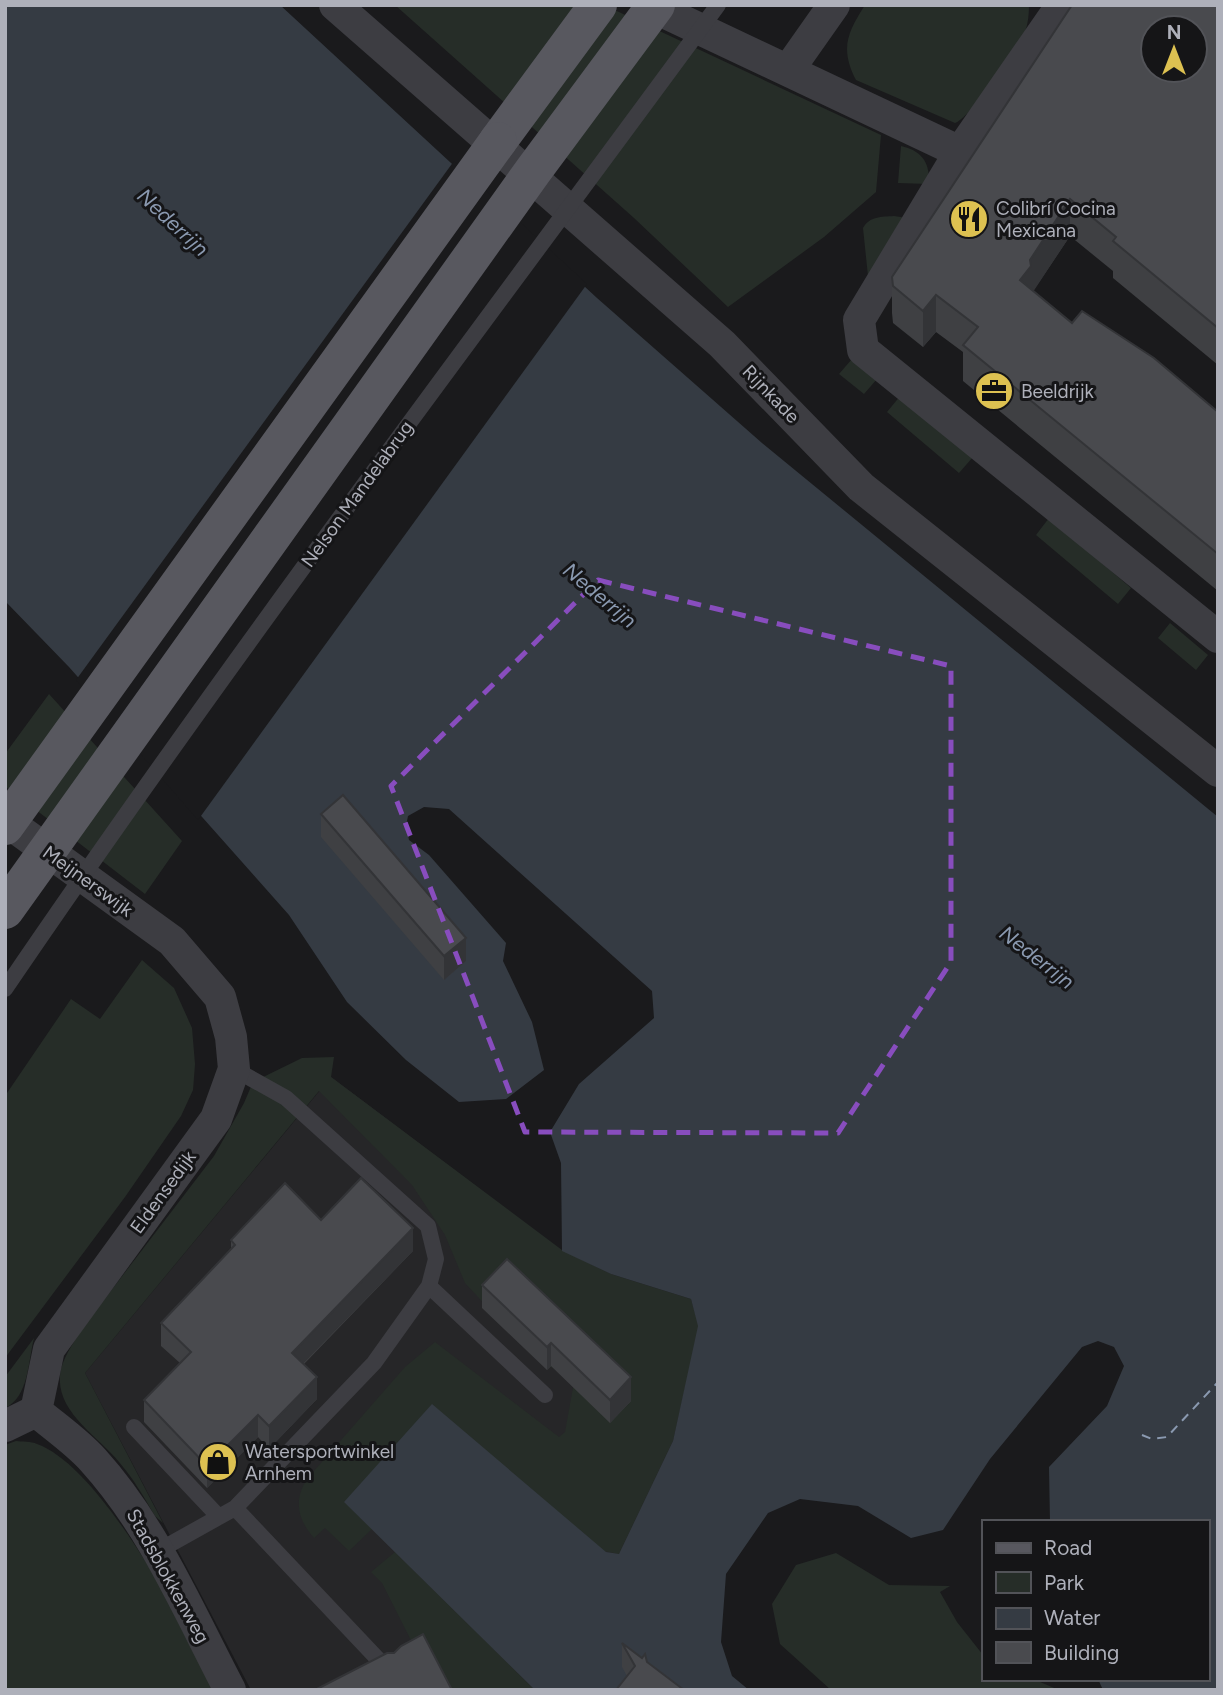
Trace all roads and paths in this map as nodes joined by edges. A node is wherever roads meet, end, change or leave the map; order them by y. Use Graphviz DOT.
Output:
graph roads {
  1 [pos="335,5"];
  2 [pos="598,5"];
  3 [pos="649,5"];
  4 [pos="656,5"];
  5 [pos="718,5"];
  6 [pos="834,5"];
  7 [pos="1062,5"];
  8 [pos="789,69"];
  9 [pos="960,152"];
  10 [pos="1218,637"];
  11 [pos="1218,771"];
  12 [pos="5,820"];
  13 [pos="5,826"];
  14 [pos="5,910"];
  15 [pos="172,941"];
  16 [pos="5,989"];
  17 [pos="234,1069"];
  18 [pos="429,1286"];
  19 [pos="545,1395"];
  20 [pos="36,1411"];
  21 [pos="5,1426"];
  22 [pos="134,1427"];
  23 [pos="235,1508"];
  24 [pos="219,1517"];
  25 [pos="158,1551"];
  26 [pos="391,1673"];
  27 [pos="230,1690"];
  1 -- 11 [label="street, Rijnkade"];
  2 -- 13 [label="main road, bridge"];
  3 -- 8 [label="street"];
  4 -- 14 [label="main road, bridge"];
  5 -- 16 [label="lane, Nelson Mandelabrug, bridge"];
  6 -- 8 [label="street"];
  7 -- 9 [label="street"];
  8 -- 9 [label="street"];
  9 -- 10 [label="street"];
  12 -- 15 [label="street, Meijnerswijk"];
  15 -- 17 [label="street, Eldensedijk"];
  17 -- 18 [label="lane"];
  17 -- 20 [label="street, Eldensedijk"];
  18 -- 19 [label="lane"];
  18 -- 23 [label="lane"];
  20 -- 21 [label="street"];
  20 -- 25 [label="street, Stadsblokkenweg"];
  22 -- 24 [label="lane"];
  23 -- 24 [label="lane"];
  23 -- 26 [label="lane"];
  24 -- 25 [label="lane"];
  25 -- 27 [label="street, Stadsblokkenweg"];
}
